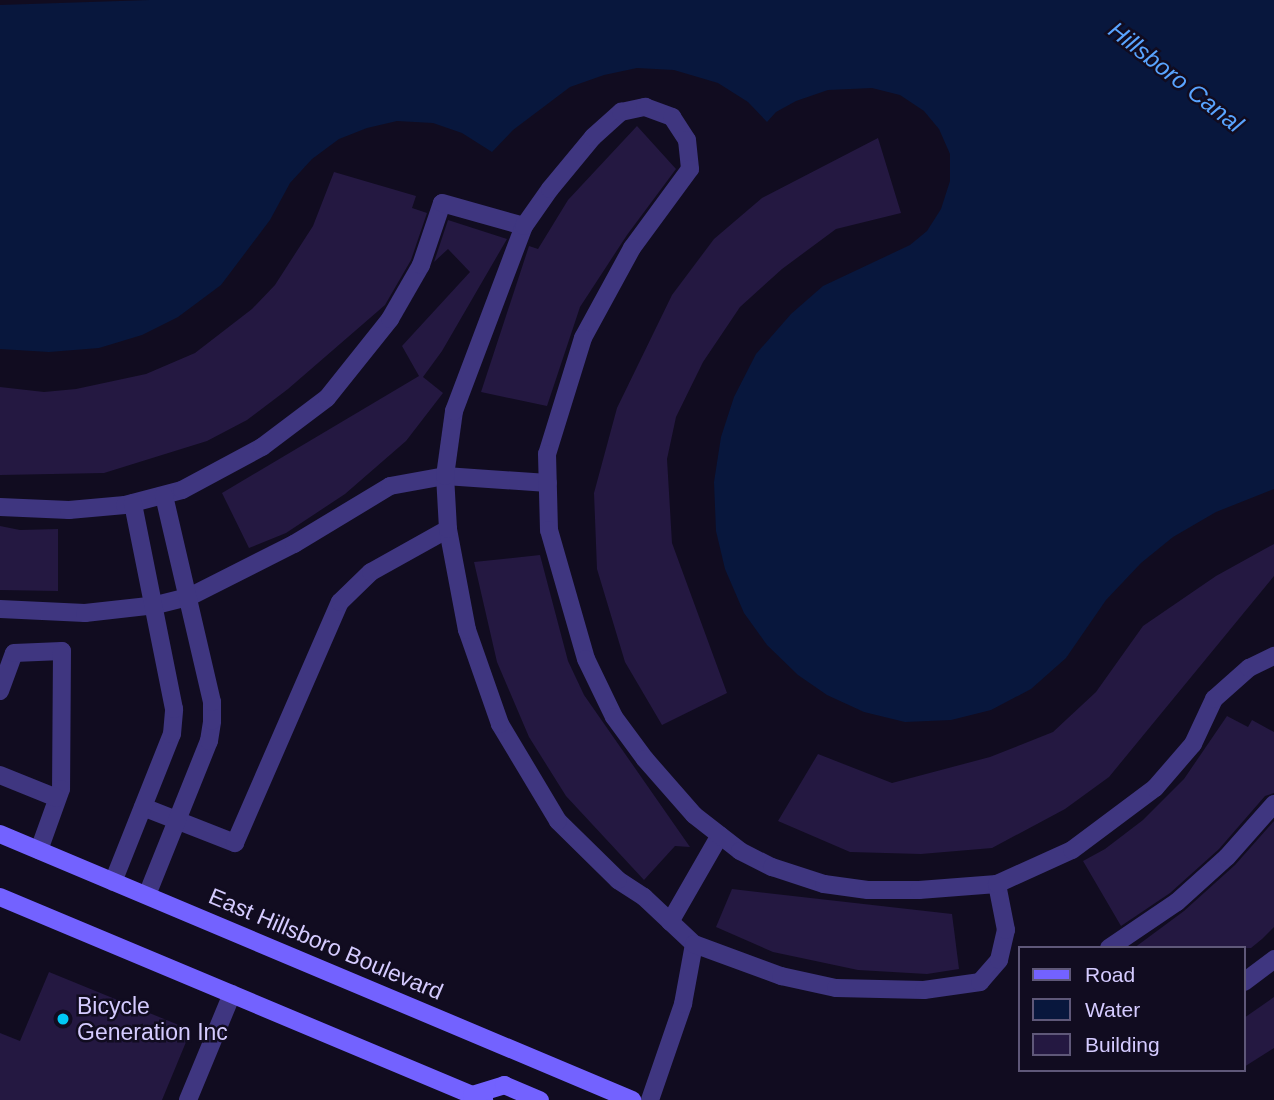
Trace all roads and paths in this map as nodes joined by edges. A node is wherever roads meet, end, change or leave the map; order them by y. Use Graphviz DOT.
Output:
graph roads {
  1 [pos="524,226"];
  2 [pos="445,476"];
  3 [pos="548,483"];
  4 [pos="164,495"];
  5 [pos="133,503"];
  6 [pos="0,507"];
  7 [pos="448,528"];
  8 [pos="189,597"];
  9 [pos="156,605"];
  10 [pos="0,609"];
  11 [pos="1274,656"];
  12 [pos="0,691"];
  13 [pos="0,775"];
  14 [pos="57,798"];
  15 [pos="1274,804"];
  16 [pos="143,807"];
  17 [pos="177,821"];
  18 [pos="0,834"];
  19 [pos="720,835"];
  20 [pos="39,850"];
  21 [pos="113,882"];
  22 [pos="997,884"];
  23 [pos="147,895"];
  24 [pos="0,897"];
  25 [pos="670,922"];
  26 [pos="694,944"];
  27 [pos="1111,946"];
  28 [pos="1274,959"];
  29 [pos="1246,980"];
  30 [pos="232,994"];
  31 [pos="478,1098"];
  32 [pos="188,1100"];
  33 [pos="540,1100"];
  34 [pos="632,1100"];
  35 [pos="650,1100"];
  1 -- 2 [label="lane"];
  1 -- 3 [label="lane"];
  1 -- 4 [label="lane"];
  2 -- 3 [label="lane"];
  2 -- 7 [label="lane"];
  2 -- 8 [label="lane"];
  3 -- 19 [label="lane"];
  4 -- 5 [label="lane"];
  4 -- 8 [label="lane"];
  5 -- 6 [label="lane"];
  5 -- 9 [label="lane"];
  7 -- 17 [label="lane"];
  7 -- 25 [label="lane"];
  8 -- 9 [label="lane"];
  8 -- 17 [label="lane"];
  9 -- 10 [label="lane"];
  9 -- 16 [label="lane"];
  11 -- 22 [label="lane"];
  12 -- 14 [label="lane"];
  13 -- 14 [label="lane"];
  14 -- 20 [label="lane"];
  15 -- 27 [label="lane"];
  16 -- 17 [label="lane"];
  16 -- 21 [label="lane"];
  17 -- 23 [label="lane"];
  18 -- 20 [label="main road, East Hillsboro Boulevard"];
  19 -- 22 [label="lane"];
  19 -- 25 [label="lane"];
  20 -- 21 [label="main road, East Hillsboro Boulevard"];
  21 -- 23 [label="main road, East Hillsboro Boulevard"];
  22 -- 26 [label="lane"];
  23 -- 34 [label="main road, East Hillsboro Boulevard"];
  24 -- 30 [label="main road"];
  25 -- 26 [label="lane"];
  26 -- 35 [label="lane"];
  28 -- 29 [label="lane"];
  30 -- 31 [label="main road"];
  30 -- 32 [label="lane"];
  31 -- 33 [label="main road"];
}
